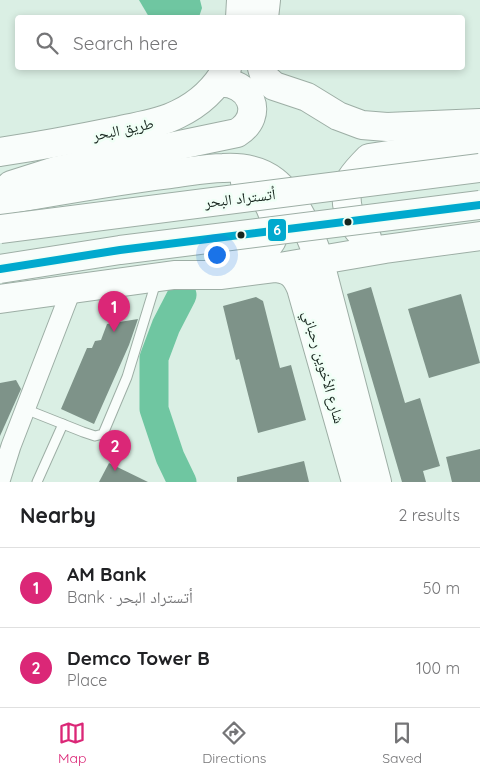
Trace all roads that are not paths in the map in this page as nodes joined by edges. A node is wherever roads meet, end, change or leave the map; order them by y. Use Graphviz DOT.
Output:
graph roads {
  1 [pos="241,0"];
  2 [pos="266,0"];
  3 [pos="240,15"];
  4 [pos="264,15"];
  5 [pos="263,70"];
  6 [pos="222,75"];
  7 [pos="480,123"];
  8 [pos="480,140"];
  9 [pos="0,152"];
  10 [pos="480,168"];
  11 [pos="138,178"];
  12 [pos="0,189"];
  13 [pos="0,201"];
  14 [pos="480,205"];
  15 [pos="0,228"];
  16 [pos="480,236"];
  17 [pos="385,249"];
  18 [pos="319,259"];
  19 [pos="274,268"];
  20 [pos="0,269"];
  21 [pos="166,276"];
  22 [pos="72,288"];
  23 [pos="0,299"];
  24 [pos="25,409"];
  25 [pos="63,424"];
  26 [pos="0,481"];
  27 [pos="37,482"];
  28 [pos="356,482"];
  29 [pos="377,482"];
  1 -- 3 [label="highway"];
  2 -- 4 [label="highway"];
  5 -- 7 [label="highway"];
  6 -- 9 [label="highway, طريق البحر"];
  6 -- 12 [label="highway"];
  8 -- 17 [label="highway"];
  10 -- 15 [label="highway, أتستراد البحر, bridge"];
  11 -- 13 [label="highway"];
  11 -- 18 [label="highway, شارع الأخوين رحباني"];
  11 -- 21 [label="highway"];
  14 -- 20 [label="highway, bridge"];
  16 -- 17 [label="highway"];
  17 -- 18 [label="highway"];
  18 -- 19 [label="highway"];
  18 -- 29 [label="highway, شارع الأخوين رحباني"];
  19 -- 21 [label="highway"];
  19 -- 28 [label="highway, شارع الأخوين رحباني"];
  21 -- 22 [label="highway"];
  21 -- 25 [label="lane"];
  22 -- 23 [label="highway"];
  22 -- 24 [label="street"];
  24 -- 25 [label="lane"];
  24 -- 26 [label="street"];
  25 -- 27 [label="lane"];
}
